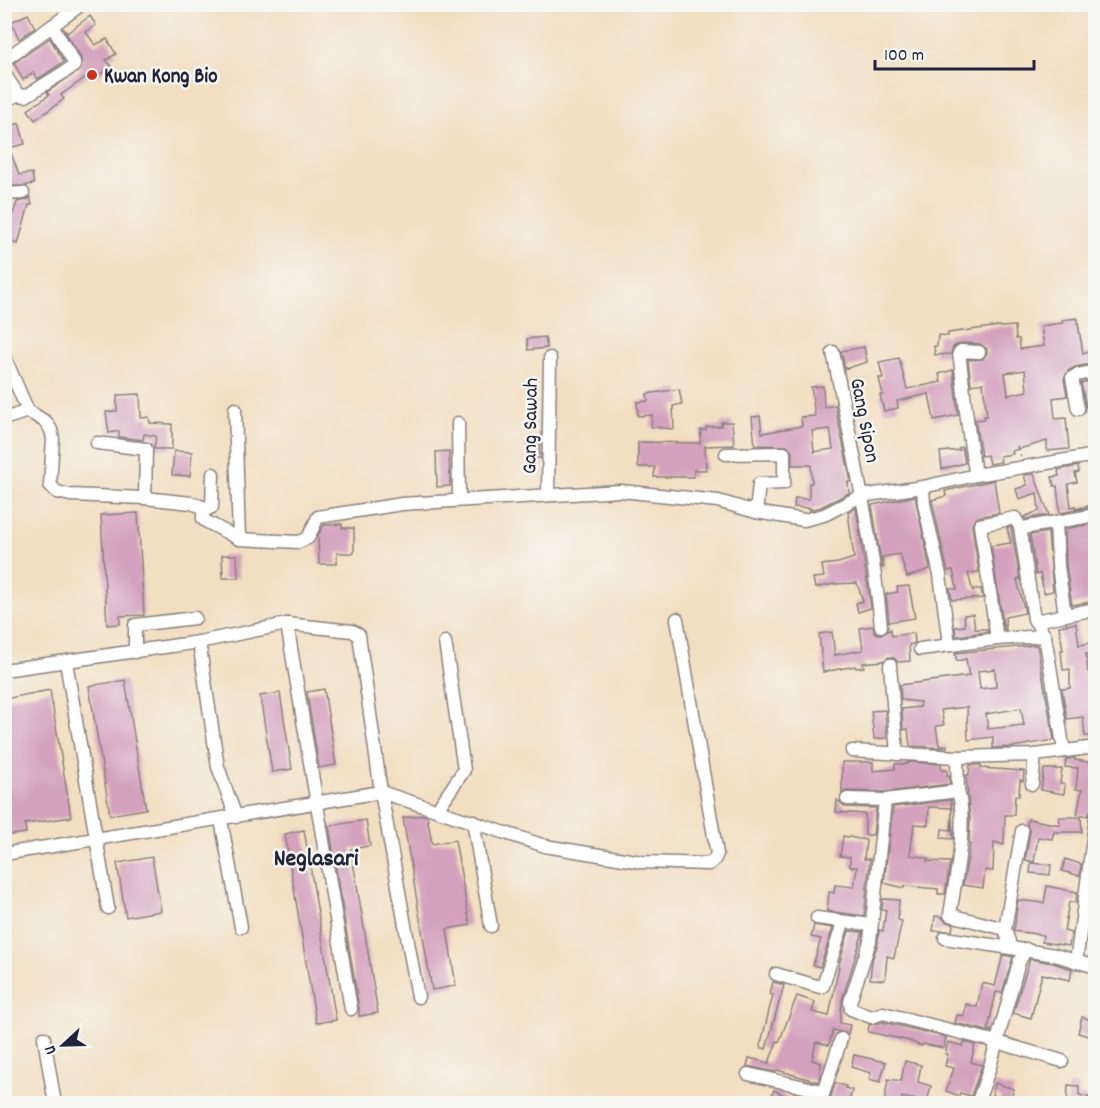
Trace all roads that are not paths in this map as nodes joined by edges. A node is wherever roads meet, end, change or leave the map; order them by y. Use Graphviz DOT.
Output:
graph roads {
  1 [pos="82,4"];
  2 [pos="52,26"];
  3 [pos="4,60"];
  4 [pos="4,73"];
  5 [pos="18,95"];
  6 [pos="4,100"];
  7 [pos="23,193"];
  8 [pos="4,194"];
  9 [pos="833,352"];
  10 [pos="979,352"];
  11 [pos="4,356"];
  12 [pos="550,358"];
  13 [pos="1095,371"];
  14 [pos="235,409"];
  15 [pos="1078,409"];
  16 [pos="28,411"];
  17 [pos="4,419"];
  18 [pos="458,423"];
  19 [pos="97,443"];
  20 [pos="726,454"];
  21 [pos="1095,454"];
  22 [pos="213,474"];
  23 [pos="976,475"];
  24 [pos="923,487"];
  25 [pos="548,495"];
  26 [pos="861,496"];
  27 [pos="145,498"];
  28 [pos="459,499"];
  29 [pos="203,507"];
  30 [pos="756,512"];
  31 [pos="1095,514"];
  32 [pos="1056,522"];
  33 [pos="1020,527"];
  34 [pos="239,539"];
  35 [pos="1095,609"];
  36 [pos="1065,615"];
  37 [pos="195,618"];
  38 [pos="676,619"];
  39 [pos="1035,621"];
  40 [pos="287,624"];
  41 [pos="881,626"];
  42 [pos="1045,636"];
  43 [pos="997,639"];
  44 [pos="199,642"];
  45 [pos="445,642"];
  46 [pos="950,644"];
  47 [pos="920,649"];
  48 [pos="135,652"];
  49 [pos="66,662"];
  50 [pos="890,665"];
  51 [pos="4,670"];
  52 [pos="1095,747"];
  53 [pos="852,751"];
  54 [pos="1064,751"];
  55 [pos="897,754"];
  56 [pos="1035,755"];
  57 [pos="957,757"];
  58 [pos="1032,784"];
  59 [pos="958,791"];
  60 [pos="381,792"];
  61 [pos="847,799"];
  62 [pos="885,800"];
  63 [pos="317,804"];
  64 [pos="437,810"];
  65 [pos="1095,817"];
  66 [pos="236,818"];
  67 [pos="221,820"];
  68 [pos="472,821"];
  69 [pos="1022,831"];
  70 [pos="97,840"];
  71 [pos="4,854"];
  72 [pos="108,908"];
  73 [pos="817,918"];
  74 [pos="843,923"];
  75 [pos="870,925"];
  76 [pos="491,926"];
  77 [pos="241,927"];
  78 [pos="1005,929"];
  79 [pos="945,938"];
  80 [pos="1011,948"];
  81 [pos="1026,949"];
  82 [pos="1076,962"];
  83 [pos="1095,967"];
  84 [pos="776,974"];
  85 [pos="418,997"];
  86 [pos="351,1009"];
  87 [pos="44,1038"];
  88 [pos="841,1039"];
  89 [pos="997,1042"];
  90 [pos="1062,1060"];
  91 [pos="748,1074"];
  92 [pos="821,1097"];
  93 [pos="55,1104"];
  94 [pos="977,1104"];
  1 -- 2 [label="street"];
  2 -- 3 [label="street"];
  2 -- 5 [label="street"];
  4 -- 5 [label="street"];
  5 -- 6 [label="street"];
  7 -- 8 [label="street"];
  9 -- 26 [label="street, Gang Sipon"];
  10 -- 23 [label="street"];
  11 -- 16 [label="street"];
  12 -- 25 [label="street, Gang Sawah"];
  13 -- 15 [label="street"];
  14 -- 34 [label="street"];
  16 -- 17 [label="street"];
  16 -- 27 [label="street"];
  18 -- 28 [label="street"];
  19 -- 27 [label="street"];
  20 -- 30 [label="street"];
  21 -- 23 [label="street"];
  22 -- 29 [label="street"];
  23 -- 24 [label="street"];
  24 -- 26 [label="street"];
  24 -- 46 [label="street"];
  25 -- 28 [label="street"];
  25 -- 30 [label="street"];
  26 -- 30 [label="street"];
  26 -- 41 [label="street, Gang Sipon"];
  27 -- 29 [label="street"];
  28 -- 34 [label="street"];
  29 -- 34 [label="street"];
  31 -- 32 [label="street"];
  32 -- 33 [label="street"];
  32 -- 36 [label="street"];
  33 -- 39 [label="street"];
  33 -- 43 [label="street"];
  35 -- 36 [label="street"];
  36 -- 39 [label="street"];
  37 -- 48 [label="street"];
  38 -- 68 [label="street"];
  39 -- 42 [label="street"];
  40 -- 44 [label="street"];
  40 -- 60 [label="street"];
  40 -- 63 [label="street"];
  42 -- 43 [label="street"];
  42 -- 54 [label="street"];
  43 -- 46 [label="street"];
  44 -- 48 [label="street"];
  44 -- 66 [label="street"];
  45 -- 64 [label="street"];
  46 -- 47 [label="street"];
  48 -- 49 [label="street"];
  49 -- 51 [label="street"];
  49 -- 70 [label="street"];
  50 -- 55 [label="street"];
  52 -- 54 [label="street"];
  53 -- 55 [label="street"];
  54 -- 56 [label="street"];
  55 -- 57 [label="street"];
  56 -- 57 [label="street"];
  56 -- 58 [label="street"];
  57 -- 59 [label="street"];
  59 -- 62 [label="street"];
  59 -- 78 [label="street"];
  60 -- 63 [label="street"];
  60 -- 64 [label="street"];
  60 -- 85 [label="street"];
  61 -- 62 [label="street"];
  62 -- 75 [label="street"];
  63 -- 66 [label="street"];
  63 -- 86 [label="street"];
  64 -- 68 [label="street"];
  65 -- 82 [label="street"];
  66 -- 67 [label="street"];
  67 -- 70 [label="street"];
  67 -- 77 [label="street"];
  68 -- 76 [label="street"];
  69 -- 78 [label="street"];
  70 -- 71 [label="street"];
  70 -- 72 [label="street"];
  73 -- 74 [label="street"];
  74 -- 75 [label="street"];
  74 -- 84 [label="street"];
  75 -- 89 [label="street"];
  78 -- 80 [label="street"];
  79 -- 80 [label="street"];
  80 -- 81 [label="street"];
  81 -- 82 [label="street"];
  81 -- 89 [label="street"];
  82 -- 83 [label="street"];
  87 -- 93 [label="street"];
  88 -- 92 [label="street"];
  89 -- 90 [label="street"];
  89 -- 94 [label="street"];
  91 -- 92 [label="street"];
}
